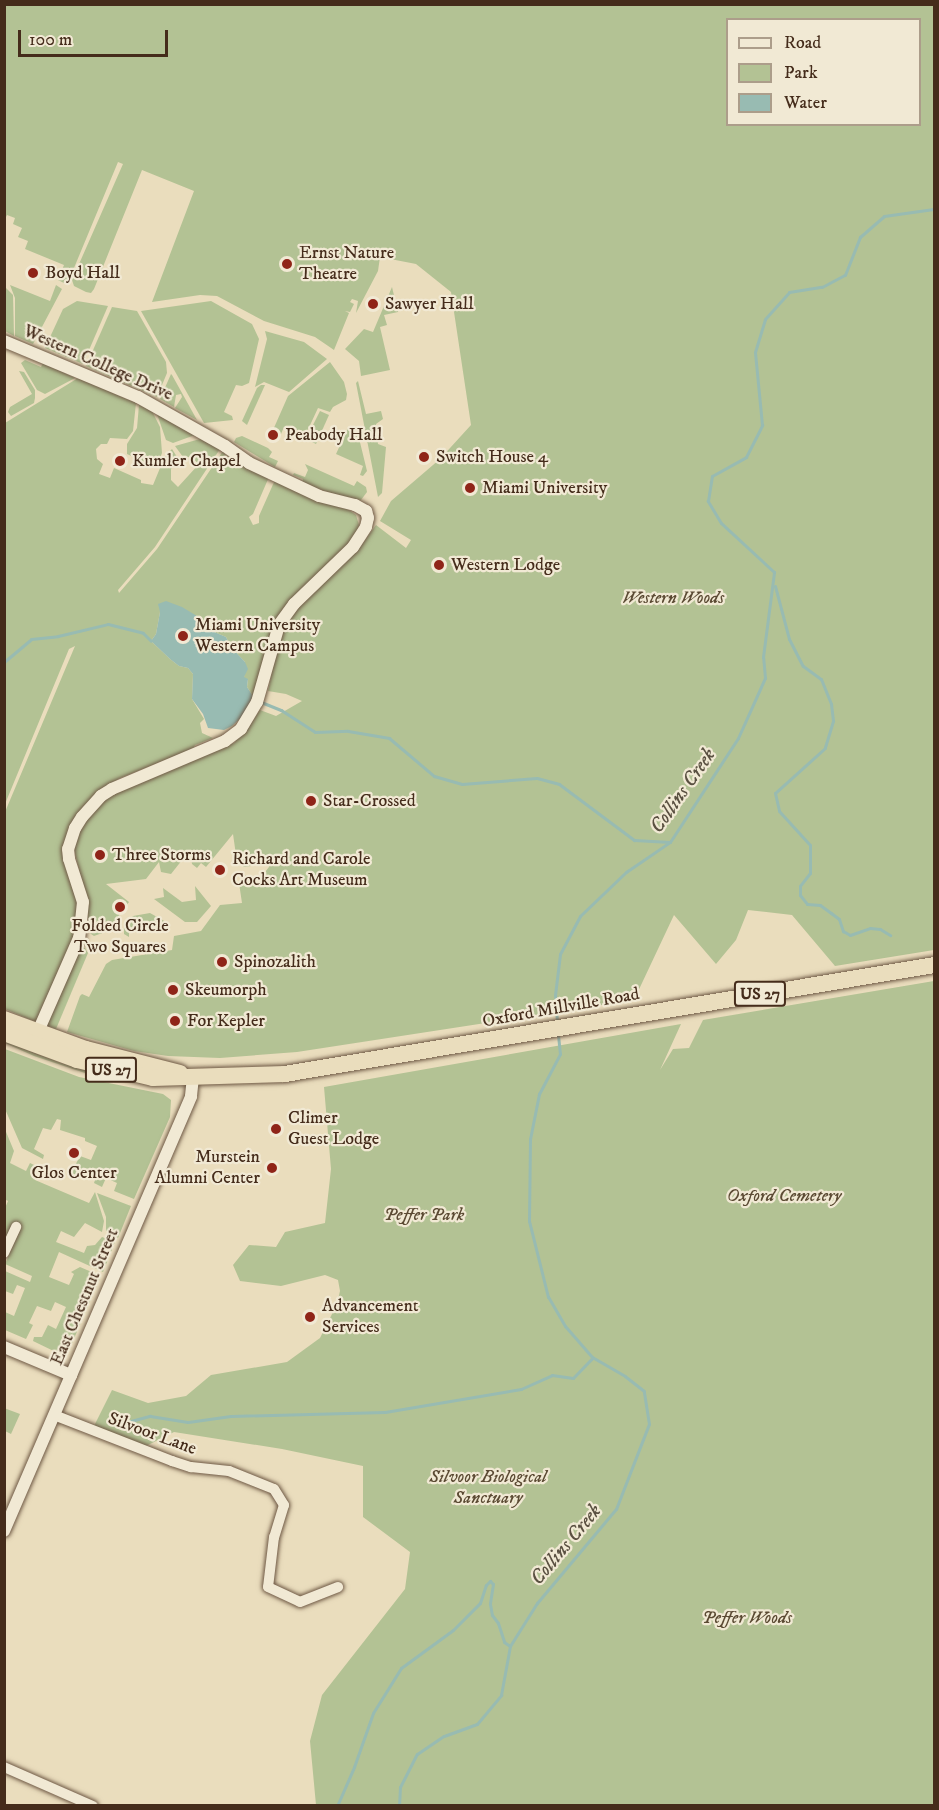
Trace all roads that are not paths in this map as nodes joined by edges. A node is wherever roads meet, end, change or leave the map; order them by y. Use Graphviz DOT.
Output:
graph roads {
  1 [pos="4,341"];
  2 [pos="934,965"];
  3 [pos="4,1019"];
  4 [pos="4,1033"];
  5 [pos="35,1039"];
  6 [pos="193,1076"];
  7 [pos="16,1227"];
  8 [pos="4,1254"];
  9 [pos="4,1347"];
  10 [pos="71,1375"];
  11 [pos="54,1415"];
  12 [pos="4,1531"];
  13 [pos="338,1587"];
  14 [pos="4,1767"];
  15 [pos="93,1806"];
  1 -- 5 [label="street, Western College Drive"];
  2 -- 6 [label="highway, Oxford Millville Road / US 27"];
  3 -- 5 [label="highway, US 27"];
  4 -- 5 [label="highway, US 27"];
  5 -- 6 [label="highway, US 27"];
  6 -- 10 [label="street, East Chestnut Street"];
  7 -- 8 [label="street"];
  9 -- 10 [label="street"];
  10 -- 11 [label="street, East Chestnut Street"];
  11 -- 12 [label="street, East Chestnut Street"];
  11 -- 13 [label="street, Silvoor Lane"];
  14 -- 15 [label="street"];
}
